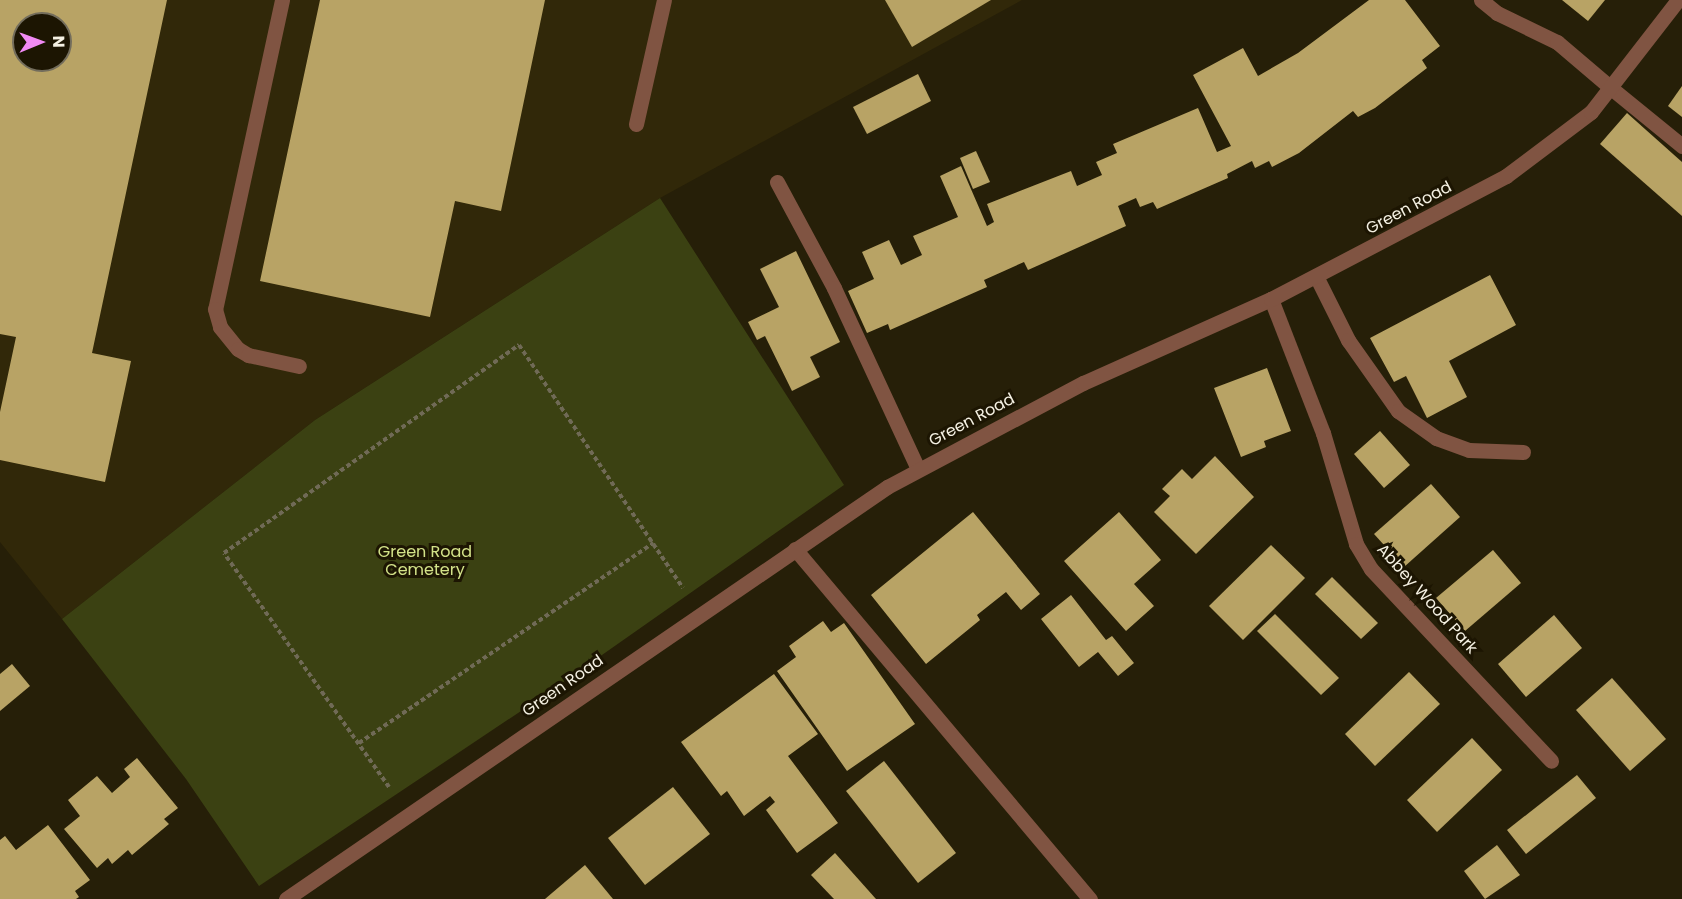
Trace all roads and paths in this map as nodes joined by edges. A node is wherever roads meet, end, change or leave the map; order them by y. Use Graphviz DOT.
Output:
graph roads {
  1 [pos="282,0"];
  2 [pos="664,0"];
  3 [pos="1481,0"];
  4 [pos="1678,0"];
  5 [pos="1611,88"];
  6 [pos="636,124"];
  7 [pos="1682,146"];
  8 [pos="777,182"];
  9 [pos="1316,276"];
  10 [pos="1271,299"];
  11 [pos="299,366"];
  12 [pos="1523,452"];
  13 [pos="918,469"];
  14 [pos="653,543"];
  15 [pos="795,549"];
  16 [pos="700,614"];
  17 [pos="359,743"];
  18 [pos="1551,761"];
  19 [pos="409,815"];
  20 [pos="286,899"];
  21 [pos="1090,899"];
  1 -- 11 [label="street"];
  2 -- 6 [label="street"];
  3 -- 5 [label="street"];
  4 -- 5 [label="street, Green Road"];
  5 -- 7 [label="street"];
  5 -- 9 [label="street, Green Road"];
  8 -- 13 [label="street"];
  9 -- 10 [label="street, Green Road"];
  9 -- 12 [label="street"];
  10 -- 13 [label="street, Green Road"];
  10 -- 18 [label="street, Abbey Wood Park"];
  13 -- 15 [label="street, Green Road"];
  14 -- 16 [label="path"];
  14 -- 17 [label="path"];
  14 -- 17 [label="path"];
  15 -- 16 [label="street, Green Road"];
  15 -- 21 [label="street"];
  16 -- 19 [label="street, Green Road"];
  17 -- 19 [label="path"];
  19 -- 20 [label="street, Green Road"];
}
